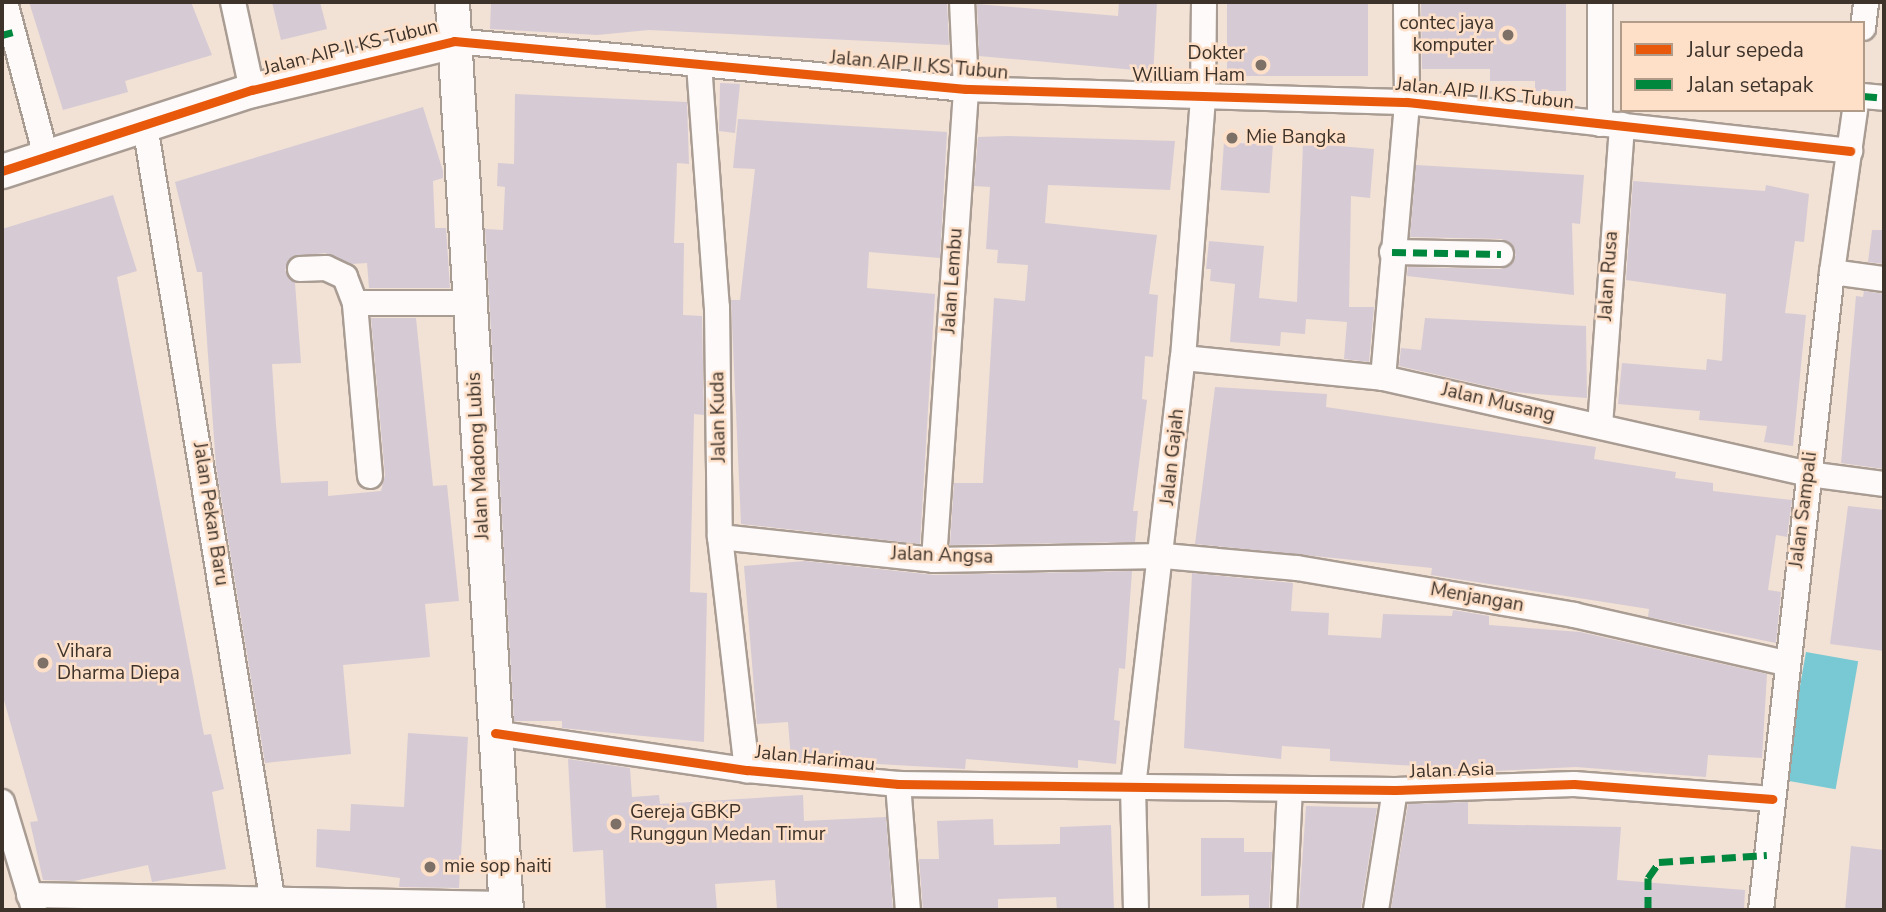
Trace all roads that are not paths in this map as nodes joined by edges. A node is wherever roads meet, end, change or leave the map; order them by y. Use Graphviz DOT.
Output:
graph roads {
  1 [pos="5,2"];
  2 [pos="233,2"];
  3 [pos="452,2"];
  4 [pos="962,2"];
  5 [pos="1204,2"];
  6 [pos="1406,2"];
  7 [pos="1600,2"];
  8 [pos="1866,2"];
  9 [pos="1864,21"];
  10 [pos="454,41"];
  11 [pos="699,64"];
  12 [pos="967,89"];
  13 [pos="252,90"];
  14 [pos="1865,96"];
  15 [pos="1203,98"];
  16 [pos="1884,98"];
  17 [pos="1407,102"];
  18 [pos="1855,112"];
  19 [pos="1611,124"];
  20 [pos="145,126"];
  21 [pos="1850,151"];
  22 [pos="46,156"];
  23 [pos="2,171"];
  24 [pos="1392,252"];
  25 [pos="1501,254"];
  26 [pos="300,269"];
  27 [pos="1832,272"];
  28 [pos="1884,279"];
  29 [pos="355,303"];
  30 [pos="469,303"];
  31 [pos="1183,358"];
  32 [pos="1383,378"];
  33 [pos="1600,426"];
  34 [pos="1808,474"];
  35 [pos="370,476"];
  36 [pos="1884,484"];
  37 [pos="720,537"];
  38 [pos="1164,556"];
  39 [pos="934,560"];
  40 [pos="1786,663"];
  41 [pos="495,733"];
  42 [pos="747,770"];
  43 [pos="898,784"];
  44 [pos="1133,787"];
  45 [pos="1290,789"];
  46 [pos="1395,790"];
  47 [pos="1772,799"];
  48 [pos="2,803"];
  49 [pos="32,902"];
  50 [pos="273,903"];
  51 [pos="505,907"];
  52 [pos="908,910"];
  53 [pos="1136,910"];
  54 [pos="1284,910"];
  55 [pos="1376,910"];
  56 [pos="1761,910"];
  1 -- 22 [label="street"];
  2 -- 13 [label="street"];
  3 -- 10 [label="street, Jalan Madong Lubis"];
  4 -- 12 [label="street, Jalan Lembu"];
  5 -- 15 [label="street, Jalan Gajah"];
  6 -- 17 [label="street"];
  7 -- 19 [label="street, Jalan Rusa"];
  8 -- 9 [label="street"];
  10 -- 11 [label="street, Jalan AIP II KS Tubun"];
  10 -- 13 [label="street, Jalan AIP II KS Tubun"];
  10 -- 30 [label="street, Jalan Madong Lubis"];
  11 -- 12 [label="street, Jalan AIP II KS Tubun"];
  11 -- 37 [label="street, Jalan Kuda"];
  12 -- 15 [label="street, Jalan AIP II KS Tubun"];
  12 -- 39 [label="street, Jalan Lembu"];
  13 -- 20 [label="street, Jalan AIP II KS Tubun"];
  14 -- 16 [label="street"];
  15 -- 17 [label="street, Jalan AIP II KS Tubun"];
  15 -- 31 [label="street, Jalan Gajah"];
  17 -- 19 [label="street, Jalan AIP II KS Tubun"];
  17 -- 24 [label="street"];
  18 -- 21 [label="street, Jalan Sampali"];
  19 -- 21 [label="street, Jalan AIP II KS Tubun"];
  19 -- 33 [label="street, Jalan Rusa"];
  20 -- 22 [label="street, Jalan AIP II KS Tubun"];
  20 -- 50 [label="street, Jalan Pekan Baru"];
  21 -- 27 [label="street, Jalan Sampali"];
  22 -- 23 [label="street, Jalan AIP II KS Tubun"];
  24 -- 25 [label="street"];
  24 -- 32 [label="street"];
  26 -- 29 [label="street"];
  27 -- 28 [label="street"];
  27 -- 34 [label="street, Jalan Sampali"];
  29 -- 30 [label="street"];
  29 -- 35 [label="street"];
  30 -- 41 [label="street, Jalan Madong Lubis"];
  31 -- 32 [label="street, Jalan Musang"];
  31 -- 38 [label="street, Jalan Gajah"];
  32 -- 33 [label="street, Jalan Musang"];
  33 -- 34 [label="street, Jalan Musang"];
  34 -- 36 [label="street, Jalan Musang"];
  34 -- 40 [label="street, Jalan Sampali"];
  37 -- 39 [label="street, Jalan Angsa"];
  37 -- 42 [label="street, Jalan Kuda"];
  38 -- 39 [label="street, Jalan Angsa"];
  38 -- 40 [label="street, Menjangan"];
  38 -- 44 [label="street, Jalan Gajah"];
  40 -- 47 [label="street, Jalan Sampali"];
  41 -- 42 [label="street, Jalan Harimau"];
  41 -- 51 [label="street, Jalan Madong Lubis"];
  42 -- 43 [label="street, Jalan Harimau"];
  43 -- 44 [label="street, Jalan Harimau"];
  43 -- 52 [label="street"];
  44 -- 45 [label="street, Jalan Asia"];
  44 -- 53 [label="street, Jalan Gajah"];
  45 -- 46 [label="street, Jalan Asia"];
  45 -- 54 [label="street"];
  46 -- 47 [label="street, Jalan Asia"];
  46 -- 55 [label="street"];
  47 -- 56 [label="street, Jalan Sampali"];
  48 -- 49 [label="street"];
  49 -- 50 [label="street"];
  50 -- 51 [label="street"];
}
